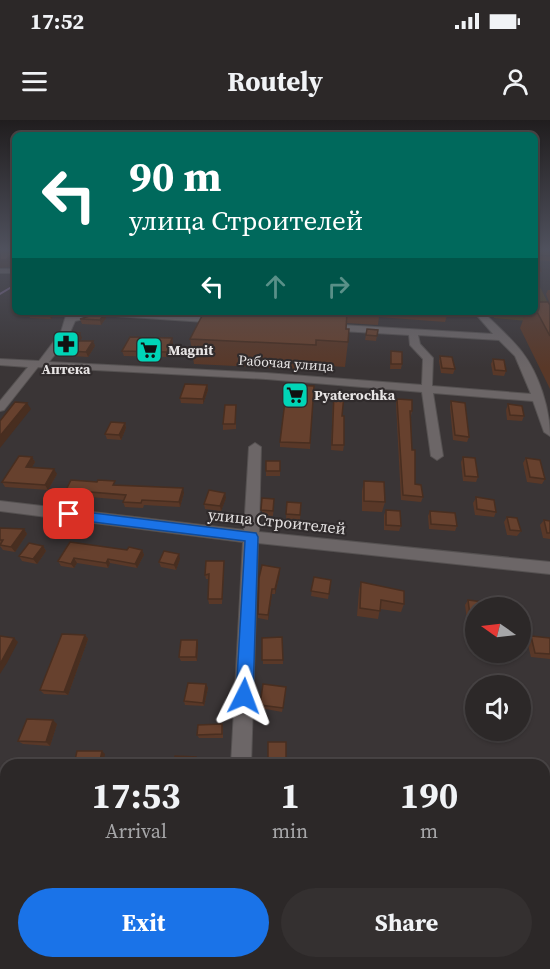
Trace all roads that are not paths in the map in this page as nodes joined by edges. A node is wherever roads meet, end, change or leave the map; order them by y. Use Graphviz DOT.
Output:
graph roads {
  1 [pos="147,315"];
  2 [pos="480,315"];
  3 [pos="71,316"];
  4 [pos="227,320"];
  5 [pos="319,327"];
  6 [pos="413,333"];
  7 [pos="502,337"];
  8 [pos="0,362"];
  9 [pos="39,363"];
  10 [pos="427,388"];
  11 [pos="537,398"];
  12 [pos="0,408"];
  13 [pos="550,432"];
  14 [pos="255,447"];
  15 [pos="437,456"];
  16 [pos="0,506"];
  17 [pos="252,537"];
  18 [pos="550,568"];
  19 [pos="241,759"];
  1 -- 4 [label="street"];
  2 -- 7 [label="street"];
  3 -- 9 [label="street"];
  5 -- 6 [label="street"];
  6 -- 7 [label="street"];
  6 -- 10 [label="street"];
  7 -- 11 [label="street"];
  8 -- 9 [label="street, Рабочая улица"];
  9 -- 10 [label="street, Рабочая улица"];
  9 -- 12 [label="street"];
  10 -- 11 [label="street, Рабочая улица"];
  10 -- 15 [label="street"];
  11 -- 13 [label="street"];
  14 -- 17 [label="street"];
  16 -- 17 [label="street, улица Строителей"];
  17 -- 18 [label="street, улица Строителей"];
  17 -- 19 [label="street"];
}
